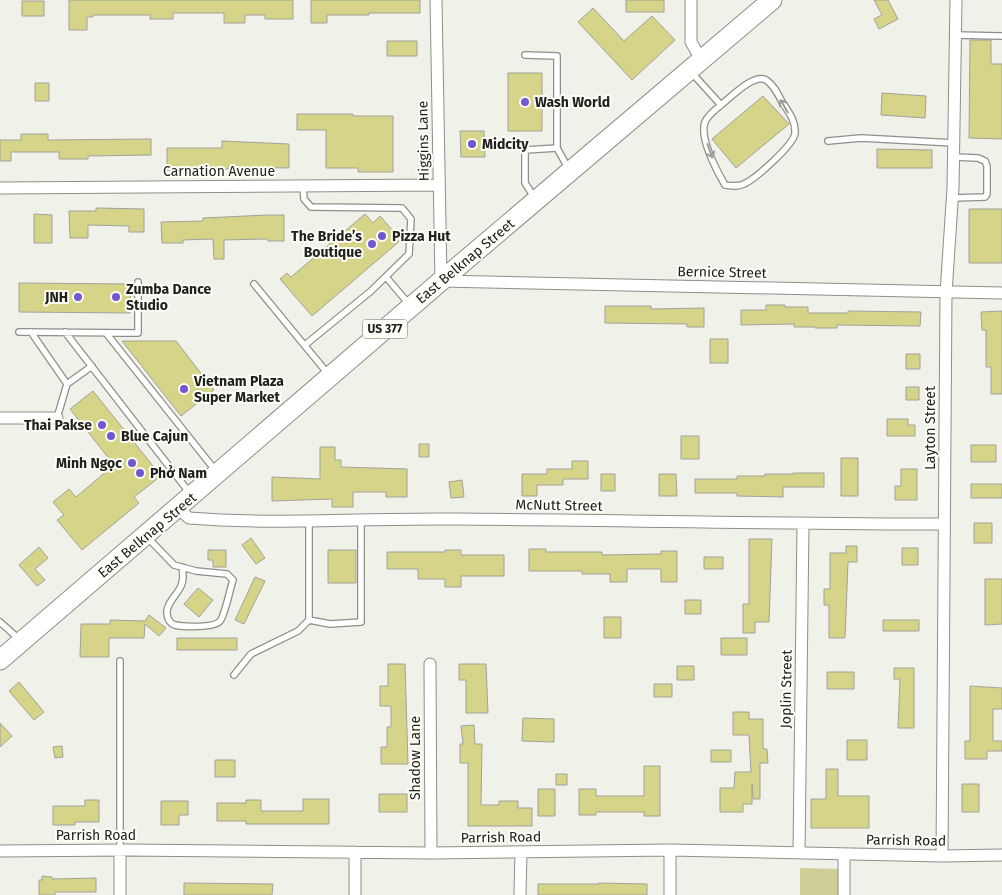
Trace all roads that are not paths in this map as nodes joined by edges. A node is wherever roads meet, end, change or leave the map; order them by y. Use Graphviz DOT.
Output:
graph roads {
  1 [pos="436,0"];
  2 [pos="691,0"];
  3 [pos="772,0"];
  4 [pos="956,0"];
  5 [pos="955,35"];
  6 [pos="1001,36"];
  7 [pos="524,55"];
  8 [pos="696,66"];
  9 [pos="721,105"];
  10 [pos="828,141"];
  11 [pos="954,143"];
  12 [pos="557,148"];
  13 [pos="954,157"];
  14 [pos="570,172"];
  15 [pos="439,185"];
  16 [pos="302,186"];
  17 [pos="0,188"];
  18 [pos="952,198"];
  19 [pos="536,200"];
  20 [pos="386,277"];
  21 [pos="441,281"];
  22 [pos="138,282"];
  23 [pos="254,284"];
  24 [pos="946,292"];
  25 [pos="1002,293"];
  26 [pos="412,307"];
  27 [pos="19,332"];
  28 [pos="31,332"];
  29 [pos="65,332"];
  30 [pos="106,333"];
  31 [pos="305,345"];
  32 [pos="92,366"];
  33 [pos="330,377"];
  34 [pos="67,384"];
  35 [pos="0,418"];
  36 [pos="57,418"];
  37 [pos="218,474"];
  38 [pos="185,502"];
  39 [pos="309,520"];
  40 [pos="361,520"];
  41 [pos="803,524"];
  42 [pos="944,524"];
  43 [pos="145,536"];
  44 [pos="182,567"];
  45 [pos="310,620"];
  46 [pos="0,622"];
  47 [pos="21,642"];
  48 [pos="0,660"];
  49 [pos="120,661"];
  50 [pos="430,664"];
  51 [pos="234,675"];
  52 [pos="120,850"];
  53 [pos="670,850"];
  54 [pos="0,851"];
  55 [pos="355,852"];
  56 [pos="520,852"];
  57 [pos="431,853"];
  58 [pos="799,853"];
  59 [pos="844,854"];
  60 [pos="1002,855"];
  61 [pos="942,856"];
  62 [pos="120,895"];
  63 [pos="355,895"];
  64 [pos="520,895"];
  65 [pos="670,895"];
  66 [pos="844,895"];
  1 -- 15 [label="street, Higgins Lane"];
  2 -- 8 [label="street"];
  3 -- 8 [label="main road, East Belknap Street / US 377"];
  4 -- 5 [label="street, Layton Street"];
  5 -- 6 [label="lane"];
  5 -- 11 [label="street, Layton Street"];
  7 -- 12 [label="lane"];
  8 -- 9 [label="lane"];
  8 -- 14 [label="main road, East Belknap Street / US 377"];
  9 -- 9 [label="lane, one-way"];
  10 -- 11 [label="lane"];
  11 -- 13 [label="street, Layton Street"];
  12 -- 14 [label="lane"];
  12 -- 19 [label="lane"];
  13 -- 18 [label="street, Layton Street"];
  13 -- 18 [label="lane"];
  14 -- 19 [label="main road, East Belknap Street / US 377"];
  15 -- 16 [label="street, Carnation Avenue"];
  15 -- 21 [label="street, Higgins Lane"];
  16 -- 17 [label="street, Carnation Avenue"];
  16 -- 20 [label="lane"];
  18 -- 24 [label="street, Layton Street"];
  19 -- 21 [label="main road, East Belknap Street / US 377"];
  20 -- 26 [label="lane"];
  20 -- 31 [label="lane"];
  21 -- 24 [label="street, Bernice Street"];
  21 -- 26 [label="main road, East Belknap Street / US 377"];
  22 -- 30 [label="lane"];
  23 -- 31 [label="lane"];
  24 -- 25 [label="street, Bernice Street"];
  24 -- 42 [label="street, Layton Street"];
  26 -- 33 [label="main road, East Belknap Street / US 377"];
  27 -- 28 [label="lane"];
  28 -- 29 [label="lane"];
  28 -- 34 [label="lane"];
  29 -- 30 [label="lane"];
  29 -- 32 [label="lane"];
  30 -- 37 [label="lane"];
  31 -- 33 [label="lane"];
  32 -- 34 [label="lane"];
  32 -- 38 [label="lane"];
  33 -- 37 [label="main road, East Belknap Street / US 377"];
  34 -- 36 [label="lane"];
  35 -- 36 [label="street"];
  37 -- 38 [label="main road, East Belknap Street / US 377"];
  38 -- 39 [label="street, McNutt Street"];
  38 -- 43 [label="main road, East Belknap Street / US 377"];
  39 -- 40 [label="street, McNutt Street"];
  39 -- 45 [label="lane"];
  40 -- 41 [label="street, McNutt Street"];
  40 -- 45 [label="lane"];
  41 -- 42 [label="street, McNutt Street"];
  41 -- 58 [label="street, Joplin Street"];
  42 -- 61 [label="street, Layton Street"];
  43 -- 44 [label="lane"];
  43 -- 47 [label="main road, East Belknap Street / US 377"];
  44 -- 44 [label="lane"];
  45 -- 51 [label="lane"];
  46 -- 47 [label="lane"];
  47 -- 48 [label="main road, East Belknap Street / US 377"];
  49 -- 52 [label="lane"];
  50 -- 57 [label="street, Shadow Lane"];
  52 -- 54 [label="street, Parrish Road"];
  52 -- 55 [label="street, Parrish Road"];
  52 -- 62 [label="street"];
  53 -- 56 [label="street, Parrish Road"];
  53 -- 58 [label="street, Parrish Road"];
  53 -- 65 [label="street"];
  55 -- 57 [label="street, Parrish Road"];
  55 -- 63 [label="street"];
  56 -- 57 [label="street, Parrish Road"];
  56 -- 64 [label="street"];
  58 -- 59 [label="street, Parrish Road"];
  59 -- 61 [label="street, Parrish Road"];
  59 -- 66 [label="street"];
  60 -- 61 [label="street, Parrish Road"];
}
